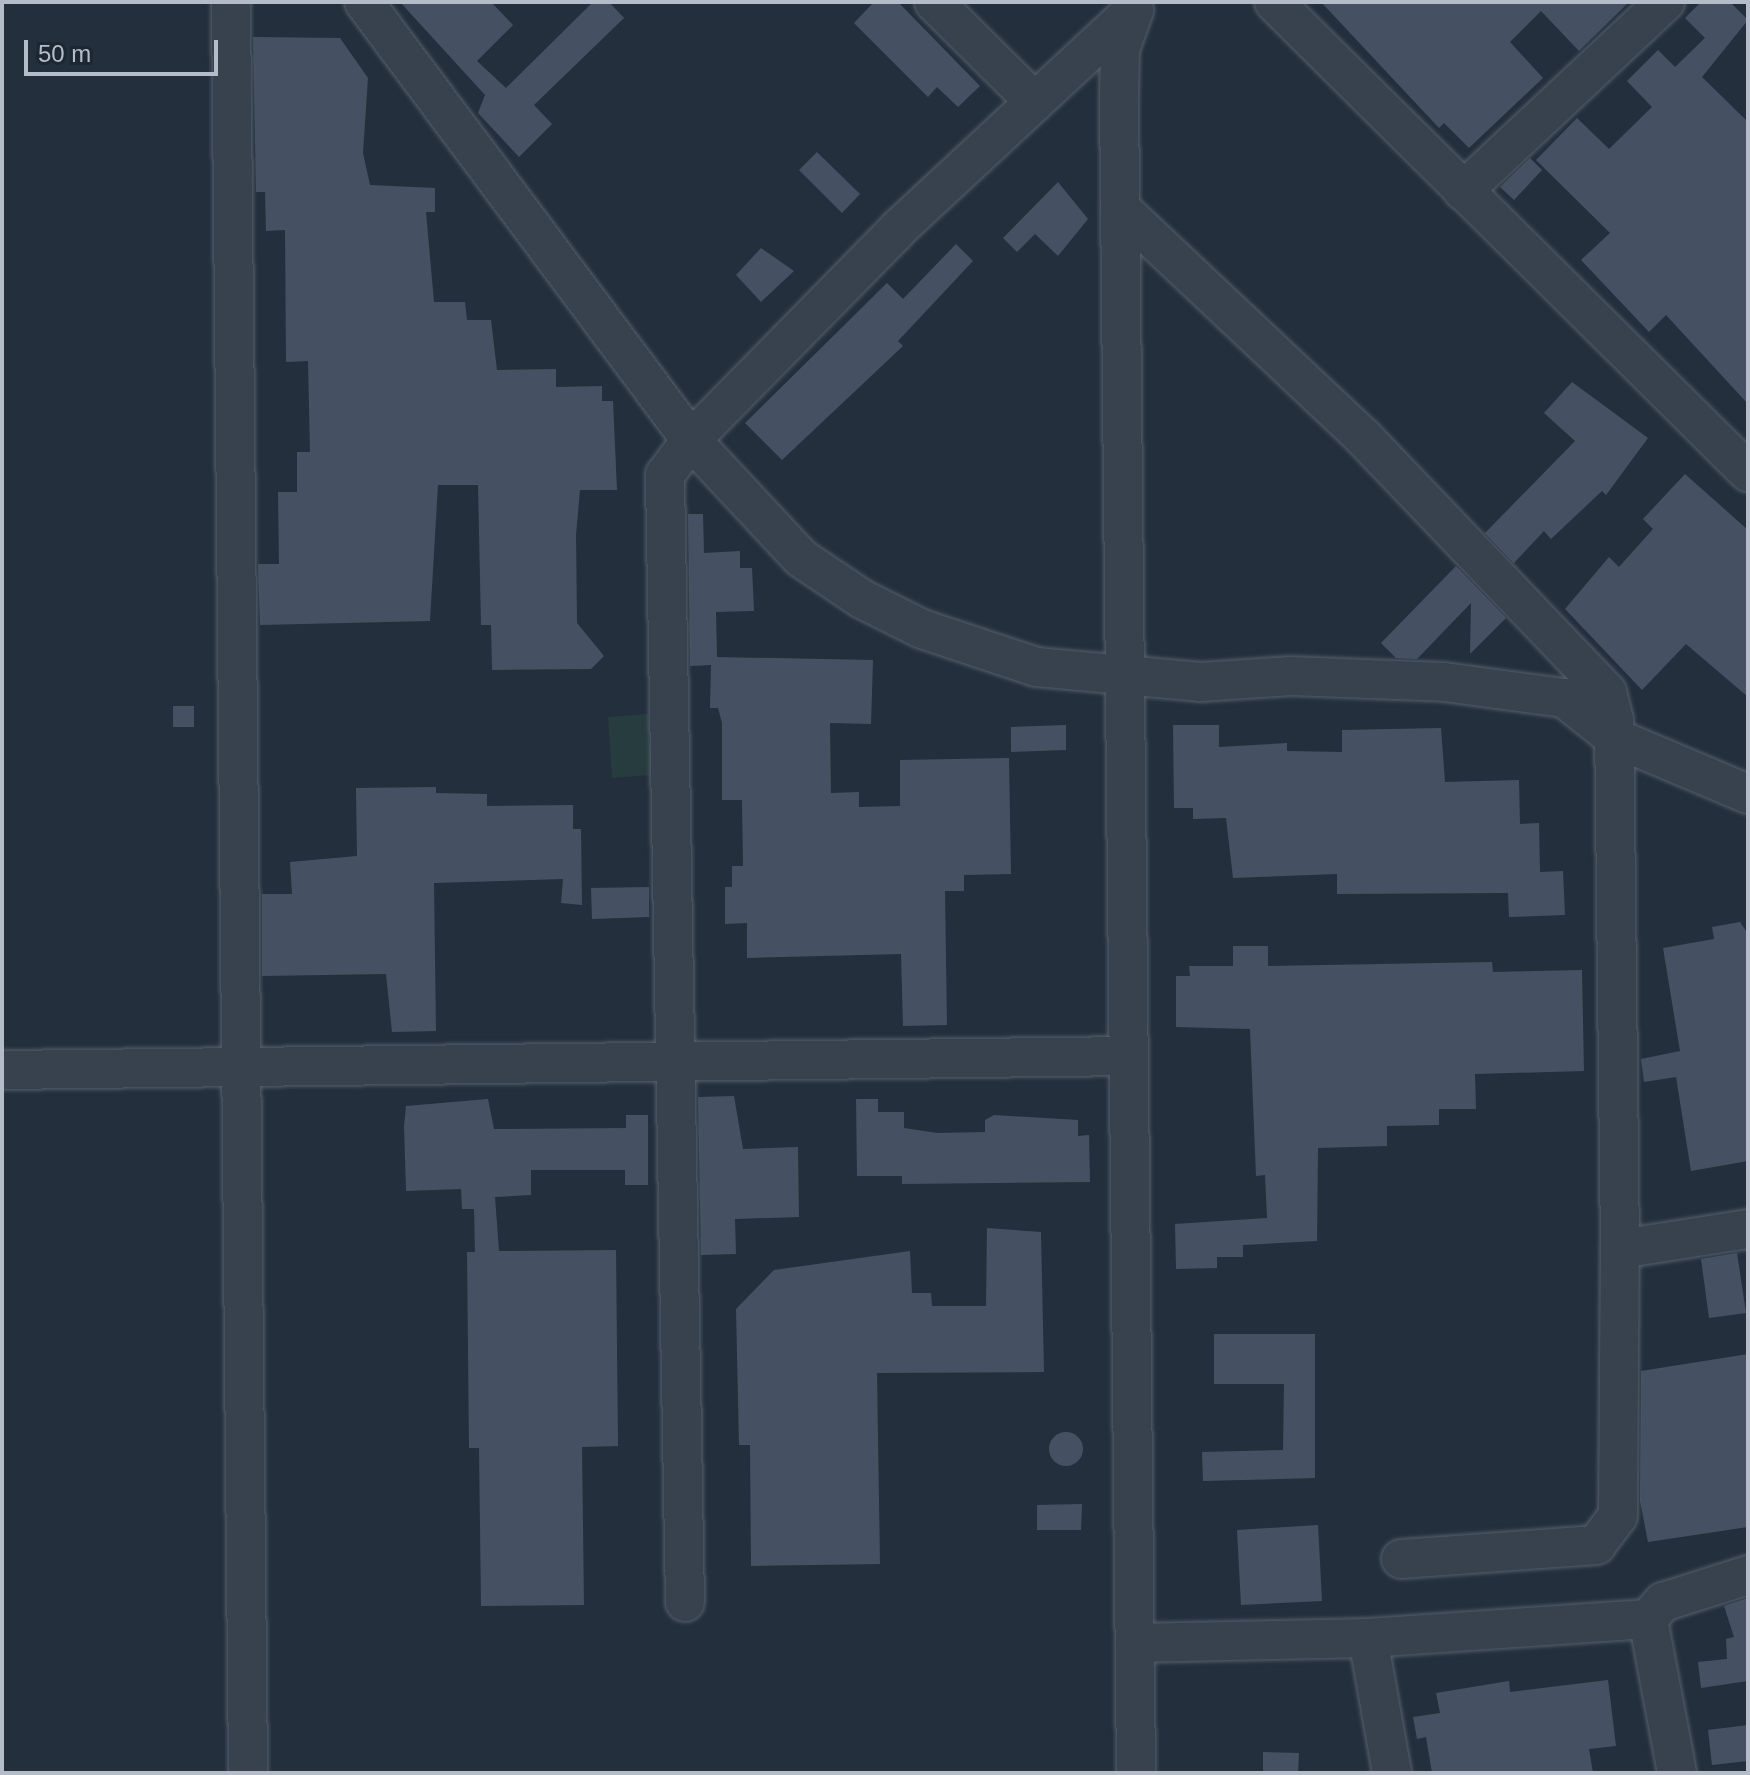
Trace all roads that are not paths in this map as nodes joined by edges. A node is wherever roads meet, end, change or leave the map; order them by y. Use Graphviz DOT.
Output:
graph roads {
  1 [pos="231,2"];
  2 [pos="364,2"];
  3 [pos="934,2"];
  4 [pos="1274,2"];
  5 [pos="1665,2"];
  6 [pos="1136,6"];
  7 [pos="1035,102"];
  8 [pos="1463,191"];
  9 [pos="1120,208"];
  10 [pos="691,440"];
  11 [pos="1748,472"];
  12 [pos="1123,676"];
  13 [pos="1613,737"];
  14 [pos="1748,794"];
  15 [pos="1126,1056"];
  16 [pos="671,1061"];
  17 [pos="241,1067"];
  18 [pos="2,1070"];
  19 [pos="1748,1229"];
  20 [pos="1620,1249"];
  21 [pos="1401,1559"];
  22 [pos="1748,1575"];
  23 [pos="685,1602"];
  24 [pos="1648,1619"];
  25 [pos="1368,1638"];
  26 [pos="1135,1643"];
  27 [pos="248,1773"];
  28 [pos="1136,1773"];
  29 [pos="1392,1773"];
  30 [pos="1677,1773"];
  1 -- 17 [label="street"];
  2 -- 10 [label="street"];
  3 -- 7 [label="street"];
  4 -- 8 [label="street"];
  5 -- 8 [label="street"];
  6 -- 7 [label="street"];
  6 -- 9 [label="street"];
  7 -- 10 [label="street"];
  8 -- 11 [label="street"];
  9 -- 12 [label="street"];
  9 -- 13 [label="street"];
  10 -- 12 [label="street"];
  10 -- 16 [label="street"];
  12 -- 13 [label="street"];
  12 -- 15 [label="street"];
  13 -- 14 [label="street"];
  13 -- 20 [label="street"];
  15 -- 16 [label="street"];
  15 -- 26 [label="street"];
  16 -- 17 [label="street"];
  16 -- 23 [label="street"];
  17 -- 18 [label="street"];
  17 -- 27 [label="street"];
  19 -- 20 [label="street"];
  20 -- 21 [label="street"];
  22 -- 24 [label="street"];
  24 -- 25 [label="street"];
  24 -- 30 [label="street"];
  25 -- 26 [label="street"];
  25 -- 29 [label="street"];
  26 -- 28 [label="street"];
}
